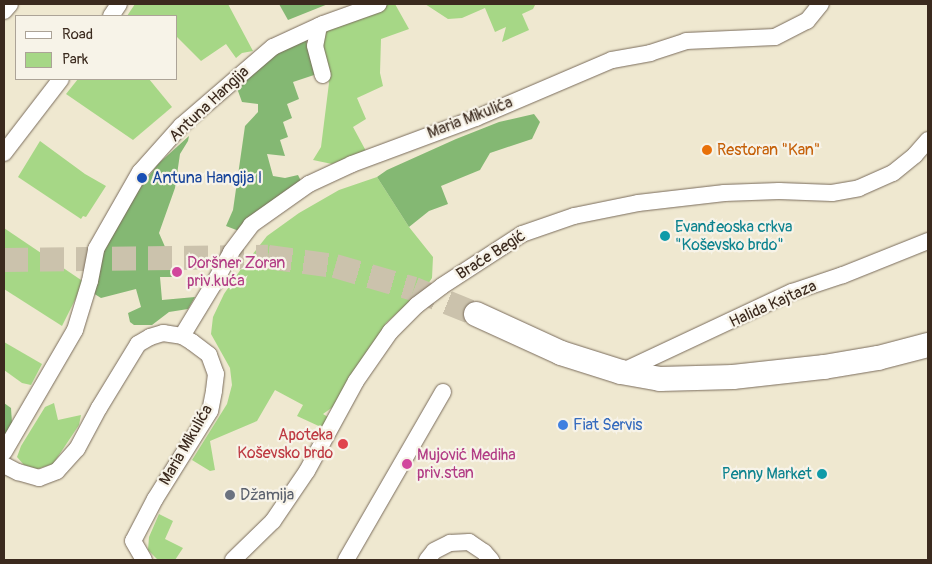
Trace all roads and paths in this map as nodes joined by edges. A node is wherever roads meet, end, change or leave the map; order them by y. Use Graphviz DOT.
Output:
graph roads {
  1 [pos="10,4"];
  2 [pos="119,4"];
  3 [pos="379,4"];
  4 [pos="821,4"];
  5 [pos="4,11"];
  6 [pos="113,15"];
  7 [pos="319,26"];
  8 [pos="323,75"];
  9 [pos="60,80"];
  10 [pos="928,140"];
  11 [pos="4,153"];
  12 [pos="928,241"];
  13 [pos="476,314"];
  14 [pos="182,336"];
  15 [pos="928,345"];
  16 [pos="621,372"];
  17 [pos="444,392"];
  18 [pos="4,452"];
  19 [pos="4,464"];
  20 [pos="144,560"];
  21 [pos="233,560"];
  22 [pos="346,560"];
  23 [pos="427,560"];
  24 [pos="491,560"];
  1 -- 5 [label="street"];
  2 -- 6 [label="street"];
  3 -- 7 [label="street, Antuna Hangija"];
  4 -- 14 [label="street, Maria Mikulića"];
  7 -- 8 [label="street"];
  7 -- 18 [label="street, Antuna Hangija"];
  9 -- 11 [label="street"];
  10 -- 21 [label="street, Braće Begić"];
  12 -- 16 [label="street, Halida Kajtaza"];
  13 -- 16 [label="main road"];
  14 -- 19 [label="street"];
  14 -- 20 [label="street, Maria Mikulića"];
  15 -- 16 [label="main road"];
  17 -- 22 [label="street"];
  23 -- 24 [label="street"];
}
